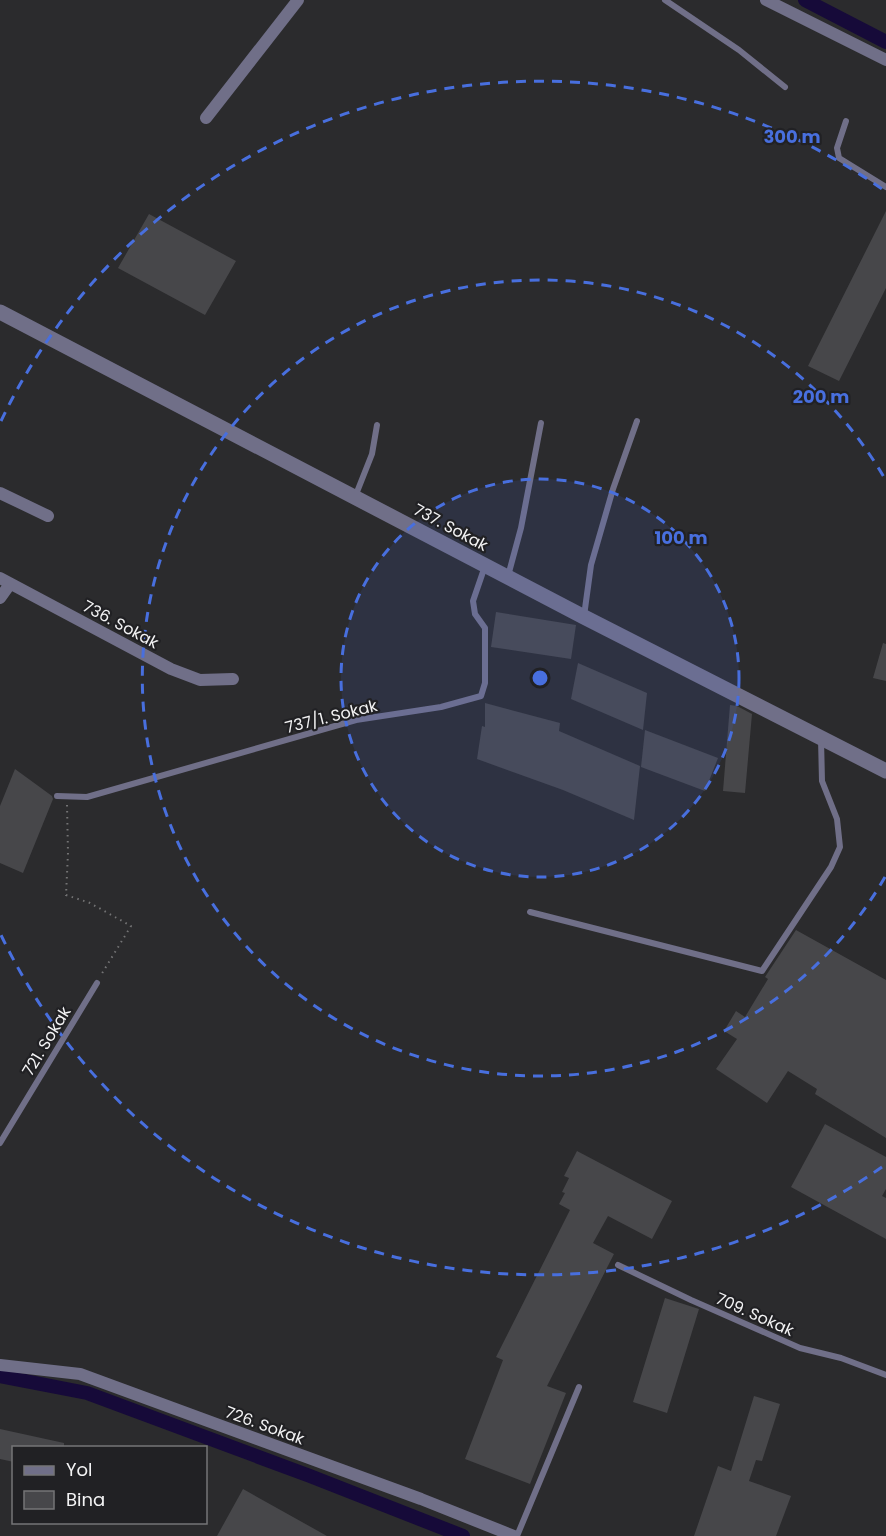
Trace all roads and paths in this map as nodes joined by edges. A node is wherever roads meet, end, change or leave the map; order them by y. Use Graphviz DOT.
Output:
graph roads {
  1 [pos="298,0"];
  2 [pos="665,0"];
  3 [pos="766,0"];
  4 [pos="886,60"];
  5 [pos="785,87"];
  6 [pos="206,118"];
  7 [pos="846,121"];
  8 [pos="886,188"];
  9 [pos="0,312"];
  10 [pos="637,421"];
  11 [pos="541,423"];
  12 [pos="377,425"];
  13 [pos="0,493"];
  14 [pos="355,497"];
  15 [pos="48,516"];
  16 [pos="486,566"];
  17 [pos="507,577"];
  18 [pos="5,581"];
  19 [pos="0,598"];
  20 [pos="584,617"];
  21 [pos="233,679"];
  22 [pos="822,739"];
  23 [pos="886,771"];
  24 [pos="57,796"];
  25 [pos="67,797"];
  26 [pos="530,912"];
  27 [pos="97,983"];
  28 [pos="0,1143"];
  29 [pos="618,1265"];
  30 [pos="0,1365"];
  31 [pos="886,1375"];
  32 [pos="579,1387"];
  33 [pos="516,1536"];
  1 -- 6 [label="street"];
  2 -- 5 [label="lane"];
  3 -- 4 [label="street"];
  7 -- 8 [label="lane"];
  9 -- 14 [label="street, 737. Sokak"];
  10 -- 20 [label="lane"];
  11 -- 17 [label="lane"];
  12 -- 14 [label="lane"];
  13 -- 15 [label="street"];
  14 -- 16 [label="street, 737. Sokak"];
  16 -- 17 [label="street, 737. Sokak"];
  16 -- 25 [label="lane, 737/1. Sokak"];
  17 -- 20 [label="street, 737. Sokak"];
  18 -- 19 [label="street"];
  18 -- 21 [label="street, 736. Sokak"];
  20 -- 22 [label="street, 737. Sokak"];
  22 -- 23 [label="street, 737. Sokak"];
  22 -- 26 [label="lane"];
  24 -- 25 [label="lane, 737/1. Sokak"];
  25 -- 27 [label="path"];
  27 -- 28 [label="lane, 721. Sokak"];
  29 -- 31 [label="lane, 709. Sokak"];
  30 -- 33 [label="street, 726. Sokak"];
  32 -- 33 [label="lane"];
}
